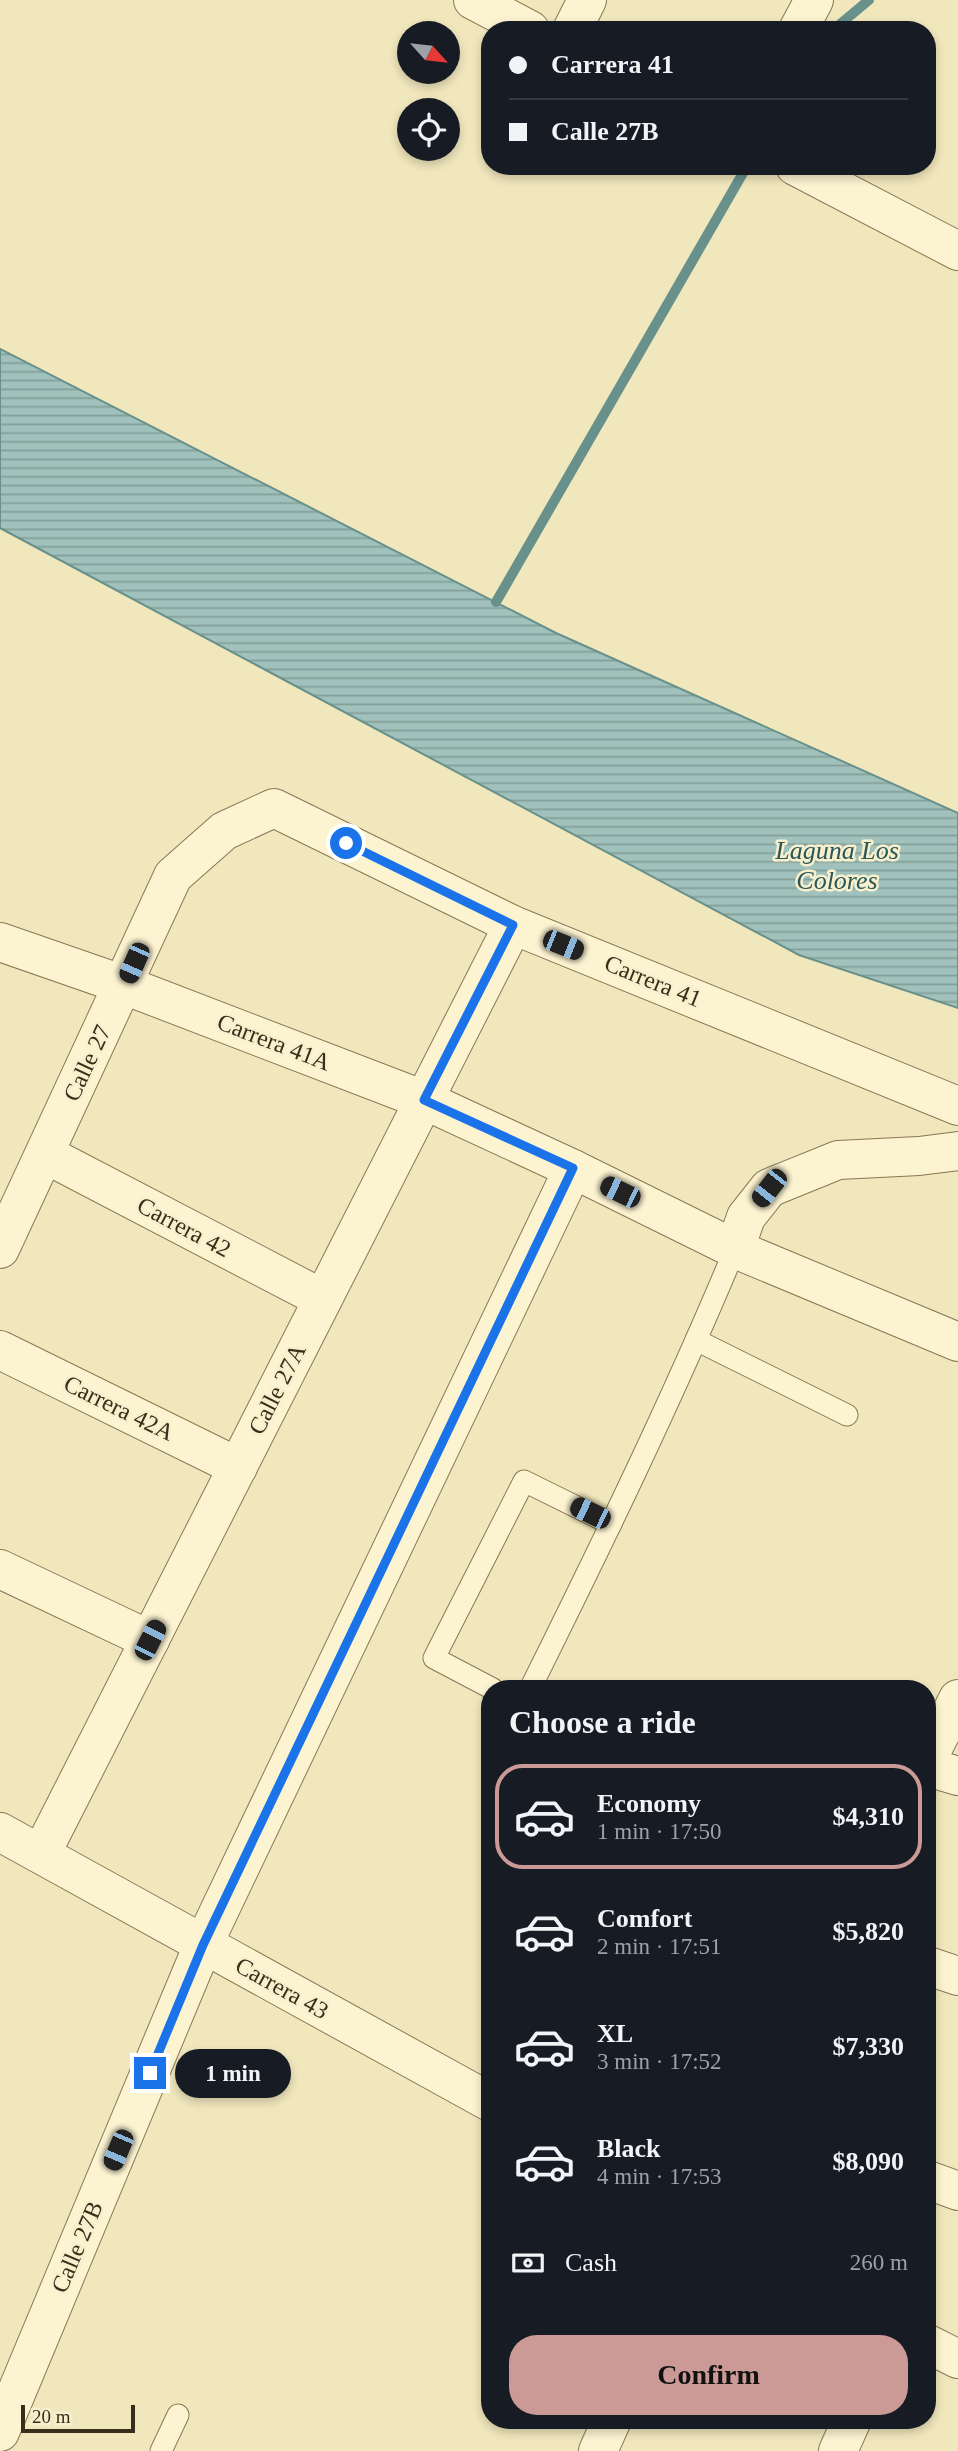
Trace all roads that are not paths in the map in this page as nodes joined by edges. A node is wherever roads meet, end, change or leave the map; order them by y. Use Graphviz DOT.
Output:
graph roads {
  1 [pos="473,0"];
  2 [pos="587,0"];
  3 [pos="814,0"];
  4 [pos="513,21"];
  5 [pos="576,21"];
  6 [pos="803,21"];
  7 [pos="812,175"];
  8 [pos="958,251"];
  9 [pos="173,876"];
  10 [pos="513,925"];
  11 [pos="0,942"];
  12 [pos="124,985"];
  13 [pos="424,1100"];
  14 [pos="958,1106"];
  15 [pos="958,1151"];
  16 [pos="45,1154"];
  17 [pos="573,1168"];
  18 [pos="736,1249"];
  19 [pos="0,1250"];
  20 [pos="323,1299"];
  21 [pos="696,1340"];
  22 [pos="958,1342"];
  23 [pos="0,1350"];
  24 [pos="847,1415"];
  25 [pos="238,1466"];
  26 [pos="611,1524"];
  27 [pos="0,1569"];
  28 [pos="150,1640"];
  29 [pos="534,1680"];
  30 [pos="481,1683"];
  31 [pos="958,1699"];
  32 [pos="936,1742"];
  33 [pos="936,1769"];
  34 [pos="958,1776"];
  35 [pos="0,1832"];
  36 [pos="41,1854"];
  37 [pos="203,1945"];
  38 [pos="936,1969"];
  39 [pos="958,1976"];
  40 [pos="481,2097"];
  41 [pos="936,2183"];
  42 [pos="958,2191"];
  43 [pos="936,2348"];
  44 [pos="958,2359"];
  45 [pos="177,2415"];
  46 [pos="608,2429"];
  47 [pos="848,2429"];
  48 [pos="0,2432"];
  49 [pos="160,2451"];
  50 [pos="598,2451"];
  51 [pos="838,2451"];
  1 -- 4 [label="street"];
  2 -- 5 [label="street"];
  3 -- 6 [label="street"];
  7 -- 8 [label="street"];
  9 -- 10 [label="street, Carrera 41"];
  9 -- 12 [label="street, Calle 27"];
  10 -- 13 [label="street, Calle 27A"];
  10 -- 14 [label="street, Carrera 41"];
  11 -- 12 [label="street, Carrera 41A"];
  12 -- 13 [label="street, Carrera 41A"];
  12 -- 16 [label="street, Calle 27"];
  13 -- 17 [label="street, Carrera 41A"];
  13 -- 20 [label="street, Calle 27A"];
  15 -- 18 [label="street"];
  16 -- 19 [label="street, Calle 27"];
  16 -- 20 [label="street, Carrera 42"];
  17 -- 18 [label="street, Carrera 41A"];
  17 -- 37 [label="street, Calle 27B"];
  18 -- 21 [label="lane"];
  18 -- 22 [label="street, Carrera 41A"];
  20 -- 25 [label="street, Calle 27A"];
  21 -- 24 [label="lane"];
  21 -- 26 [label="lane"];
  23 -- 25 [label="street, Carrera 42A"];
  25 -- 28 [label="street, Calle 27A"];
  26 -- 29 [label="lane"];
  26 -- 30 [label="lane"];
  27 -- 28 [label="street"];
  28 -- 36 [label="street, Calle 27A"];
  31 -- 32 [label="street"];
  33 -- 34 [label="street"];
  35 -- 36 [label="street, Carrera 43"];
  36 -- 37 [label="street, Carrera 43"];
  37 -- 40 [label="street, Carrera 43"];
  37 -- 48 [label="street, Calle 27B"];
  38 -- 39 [label="street"];
  41 -- 42 [label="street"];
  43 -- 44 [label="street"];
  45 -- 49 [label="lane"];
  46 -- 50 [label="street"];
  47 -- 51 [label="street"];
}
